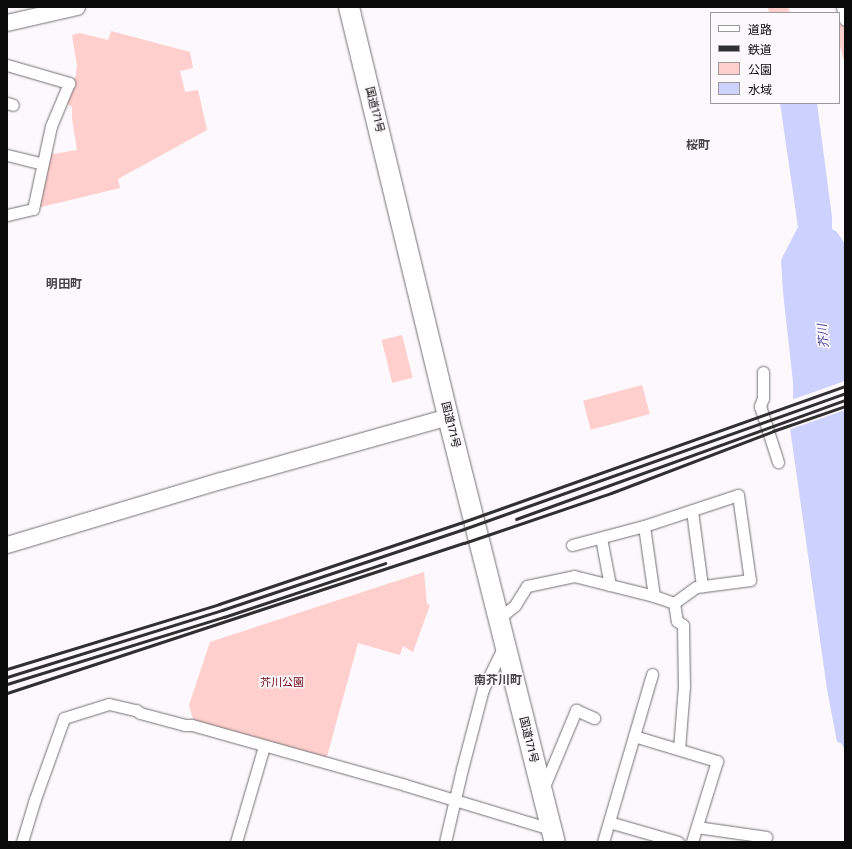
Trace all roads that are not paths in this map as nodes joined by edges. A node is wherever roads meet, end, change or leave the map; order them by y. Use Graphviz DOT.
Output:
graph roads {
  1 [pos="77,7"];
  2 [pos="349,7"];
  3 [pos="842,7"];
  4 [pos="845,20"];
  5 [pos="7,23"];
  6 [pos="7,65"];
  7 [pos="7,155"];
  8 [pos="42,164"];
  9 [pos="7,215"];
  10 [pos="763,372"];
  11 [pos="448,417"];
  12 [pos="778,462"];
  13 [pos="692,511"];
  14 [pos="644,526"];
  15 [pos="600,538"];
  16 [pos="7,545"];
  17 [pos="572,545"];
  18 [pos="610,585"];
  19 [pos="702,586"];
  20 [pos="654,596"];
  21 [pos="674,603"];
  22 [pos="498,619"];
  23 [pos="504,645"];
  24 [pos="652,674"];
  25 [pos="594,718"];
  26 [pos="634,736"];
  27 [pos="264,746"];
  28 [pos="679,749"];
  29 [pos="541,794"];
  30 [pos="454,801"];
  31 [pos="609,822"];
  32 [pos="697,826"];
  33 [pos="553,836"];
  34 [pos="766,837"];
  35 [pos="22,842"];
  36 [pos="236,842"];
  37 [pos="446,842"];
  38 [pos="603,842"];
  39 [pos="678,842"];
  40 [pos="692,842"];
  1 -- 5 [label="street"];
  2 -- 11 [label="highway, 国道171号"];
  3 -- 4 [label="street"];
  6 -- 8 [label="street"];
  7 -- 8 [label="street"];
  8 -- 9 [label="street"];
  10 -- 12 [label="street"];
  11 -- 16 [label="street"];
  11 -- 22 [label="highway, 国道171号"];
  13 -- 14 [label="street"];
  13 -- 19 [label="street"];
  13 -- 19 [label="street"];
  14 -- 15 [label="street"];
  14 -- 20 [label="street"];
  15 -- 17 [label="street"];
  15 -- 18 [label="street"];
  18 -- 20 [label="street"];
  18 -- 22 [label="street"];
  19 -- 21 [label="street"];
  20 -- 21 [label="street"];
  21 -- 28 [label="street"];
  22 -- 23 [label="highway, 国道171号"];
  23 -- 29 [label="highway, 国道171号"];
  23 -- 30 [label="street"];
  24 -- 26 [label="street"];
  25 -- 29 [label="street"];
  26 -- 28 [label="street"];
  26 -- 31 [label="street"];
  27 -- 30 [label="street"];
  27 -- 35 [label="street"];
  27 -- 36 [label="street"];
  28 -- 32 [label="street"];
  29 -- 33 [label="highway, 国道171号"];
  30 -- 33 [label="street"];
  30 -- 37 [label="street"];
  31 -- 38 [label="street"];
  31 -- 39 [label="street"];
  32 -- 34 [label="street"];
  32 -- 40 [label="street"];
}
